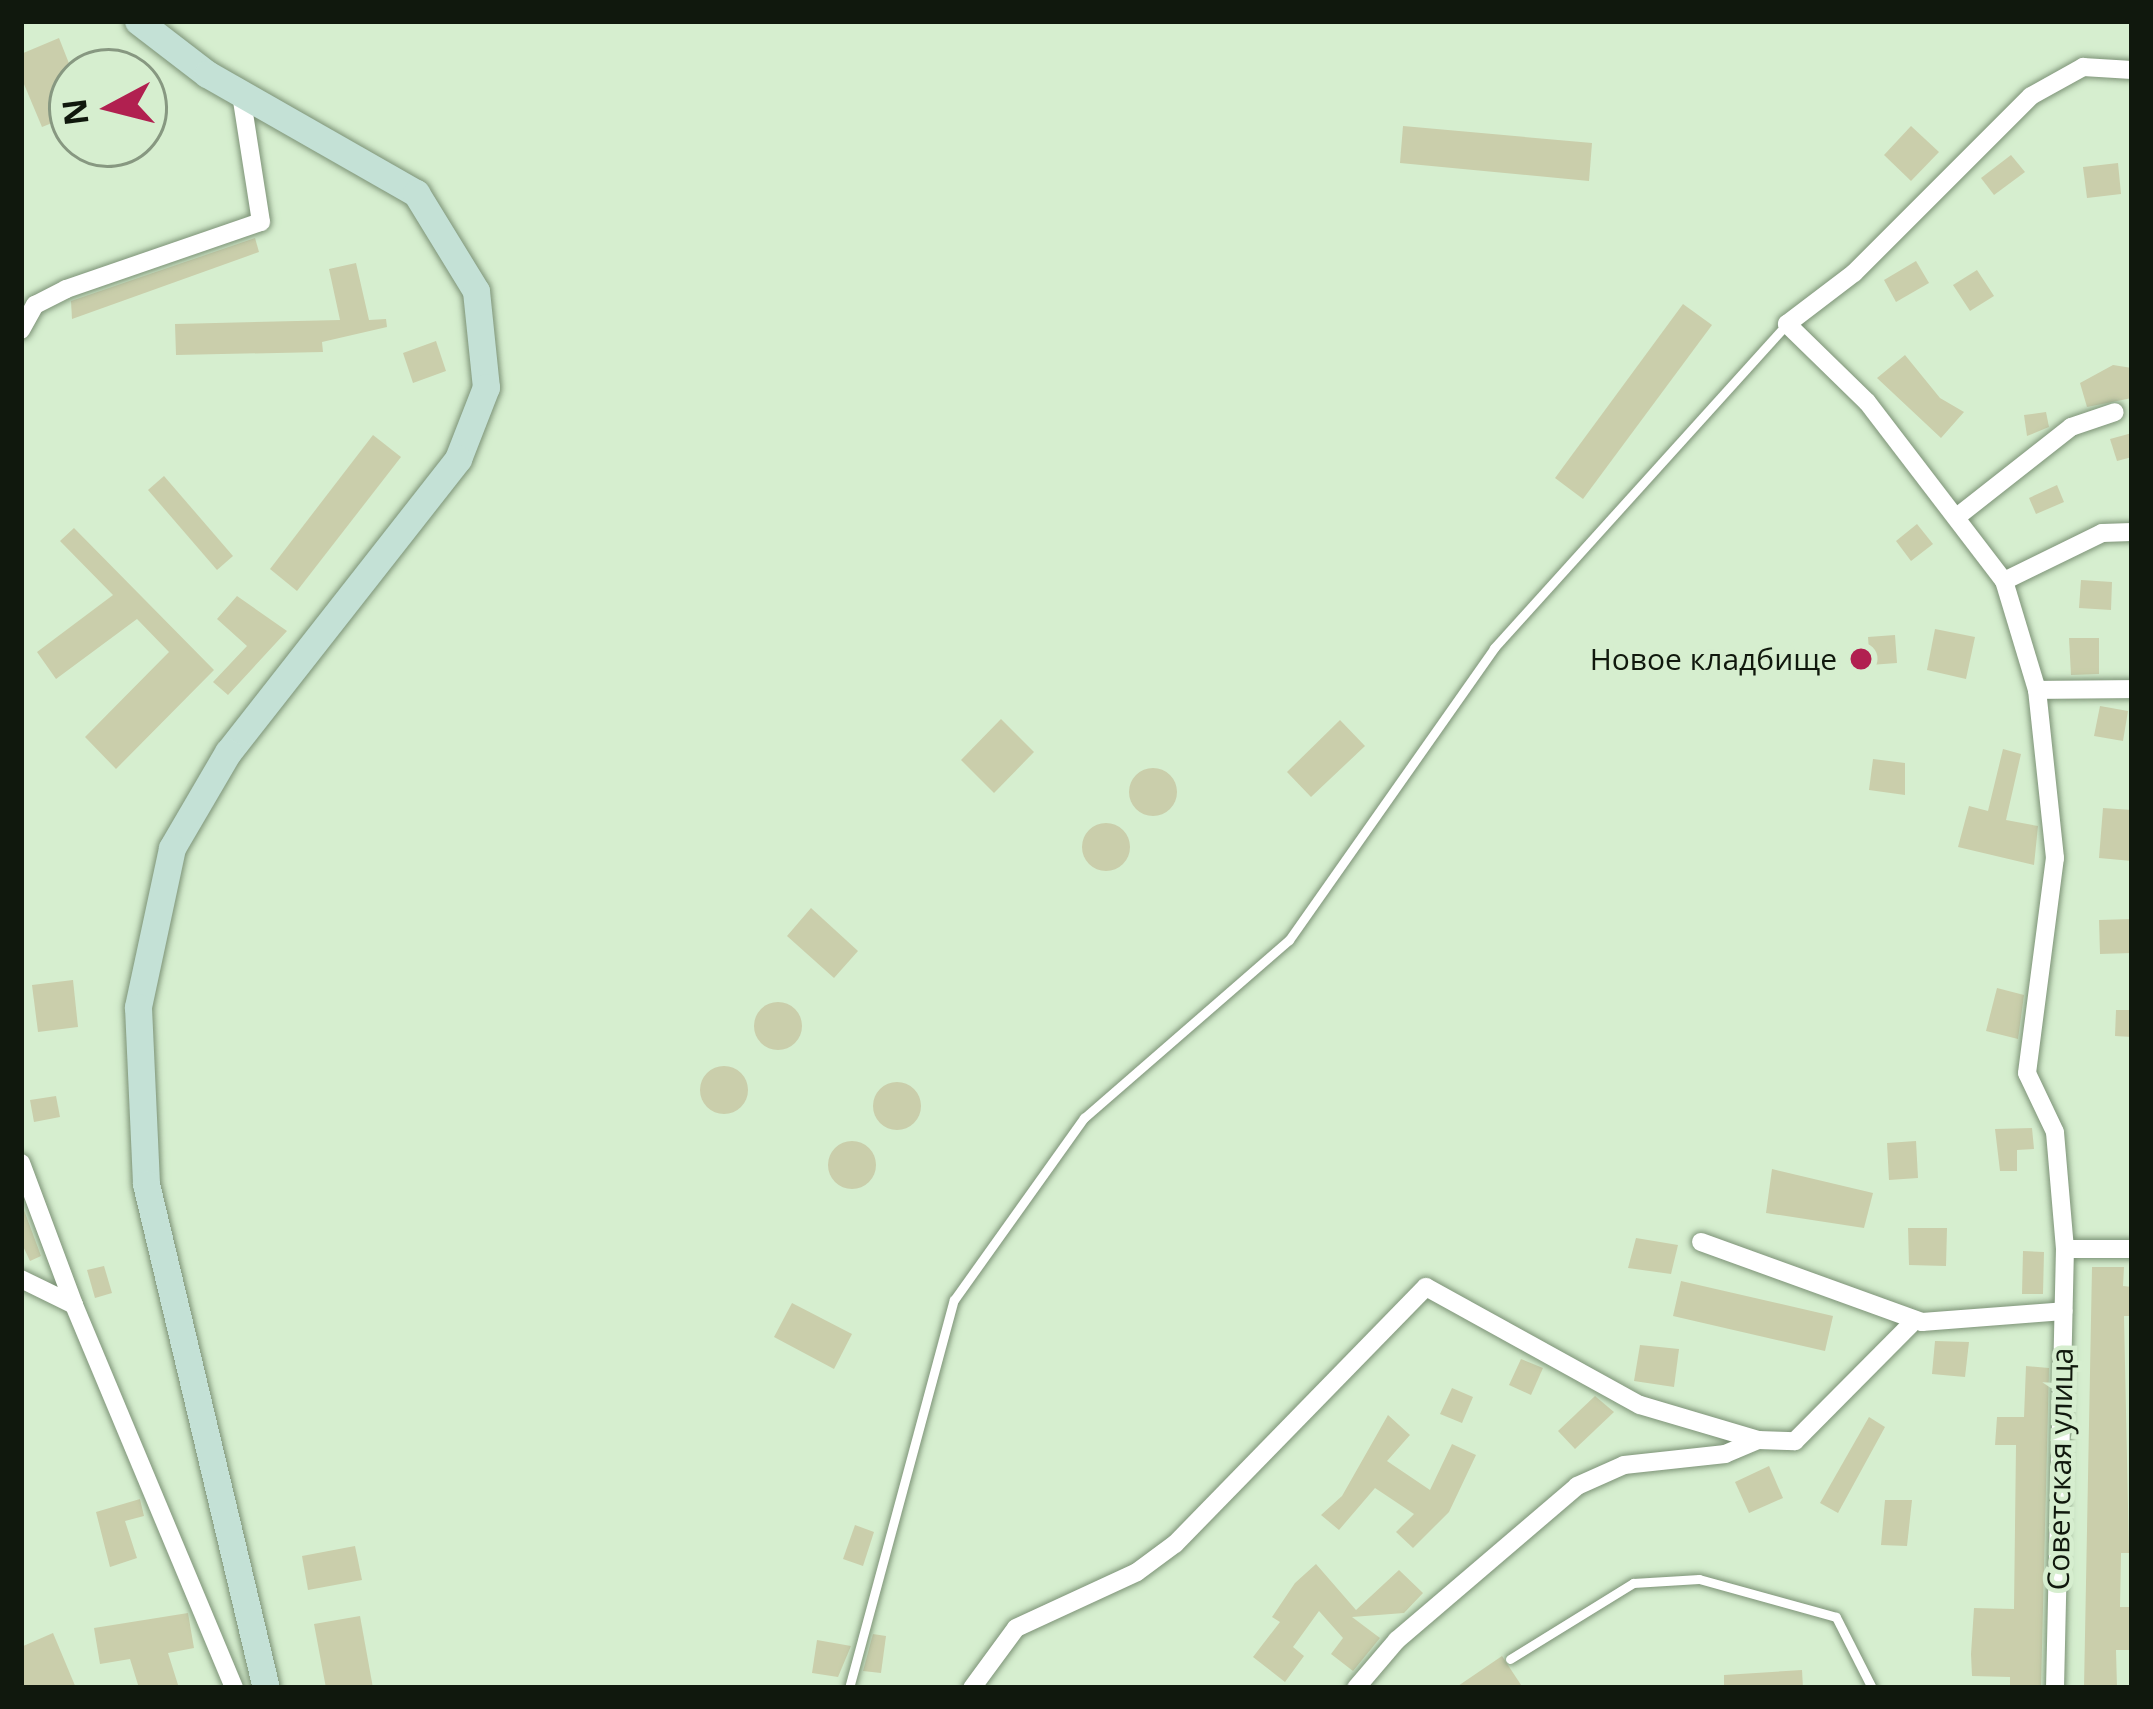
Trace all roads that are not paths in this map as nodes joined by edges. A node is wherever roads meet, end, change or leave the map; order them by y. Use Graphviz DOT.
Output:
graph roads {
  1 [pos="138,21"];
  2 [pos="2132,70"];
  3 [pos="242,94"];
  4 [pos="1786,324"];
  5 [pos="21,329"];
  6 [pos="2116,412"];
  7 [pos="1958,516"];
  8 [pos="2132,532"];
  9 [pos="2004,581"];
  10 [pos="2132,689"];
  11 [pos="2037,690"];
  12 [pos="21,1162"];
  13 [pos="1701,1242"];
  14 [pos="2066,1249"];
  15 [pos="2132,1249"];
  16 [pos="21,1279"];
  17 [pos="74,1305"];
  18 [pos="2064,1311"];
  19 [pos="1915,1320"];
  20 [pos="1758,1440"];
  21 [pos="1510,1659"];
  22 [pos="234,1688"];
  23 [pos="266,1688"];
  24 [pos="849,1688"];
  25 [pos="972,1688"];
  26 [pos="1356,1688"];
  27 [pos="1872,1688"];
  28 [pos="2055,1688"];
  1 -- 3 [label="main road"];
  2 -- 4 [label="street"];
  3 -- 5 [label="street"];
  3 -- 23 [label="main road"];
  4 -- 7 [label="street, Советская улица"];
  4 -- 24 [label="lane"];
  6 -- 7 [label="street"];
  7 -- 9 [label="street, Советская улица"];
  8 -- 9 [label="street"];
  9 -- 11 [label="street, Советская улица"];
  10 -- 11 [label="street"];
  11 -- 14 [label="street, Советская улица"];
  12 -- 17 [label="street"];
  13 -- 19 [label="street"];
  14 -- 15 [label="street"];
  14 -- 18 [label="street, Советская улица"];
  16 -- 17 [label="street"];
  17 -- 22 [label="street"];
  18 -- 19 [label="street"];
  18 -- 28 [label="street, Советская улица"];
  19 -- 20 [label="street"];
  20 -- 25 [label="street"];
  20 -- 26 [label="street"];
  21 -- 27 [label="lane"];
}
